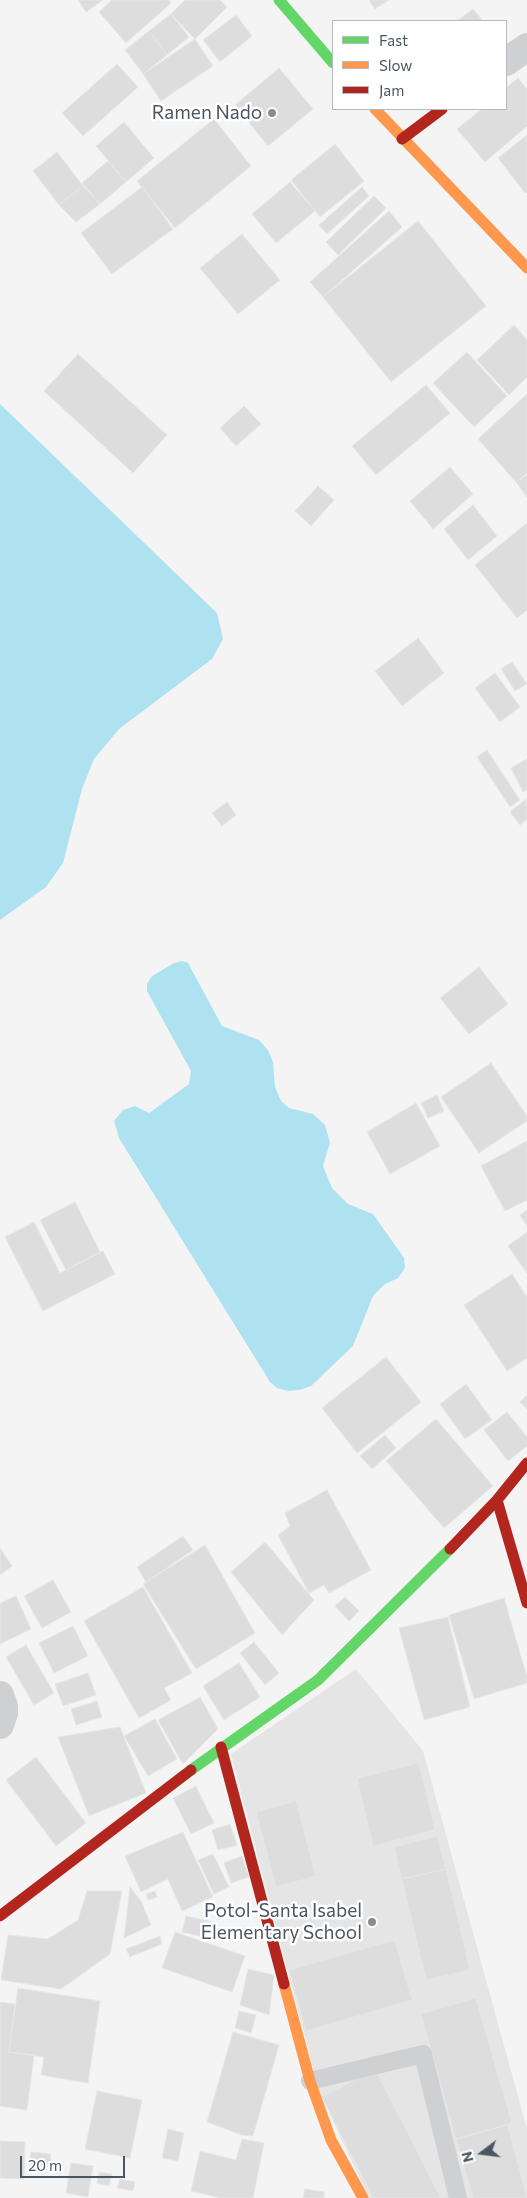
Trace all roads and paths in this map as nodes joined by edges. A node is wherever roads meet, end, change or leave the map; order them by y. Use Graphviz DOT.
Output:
graph roads {
  1 [pos="279,0"];
  2 [pos="527,47"];
  3 [pos="507,61"];
  4 [pos="332,62"];
  5 [pos="376,110"];
  6 [pos="441,110"];
  7 [pos="402,139"];
  8 [pos="527,268"];
  9 [pos="527,1464"];
  10 [pos="497,1500"];
  11 [pos="527,1603"];
  12 [pos="0,1695"];
  13 [pos="0,1725"];
  14 [pos="222,1747"];
  15 [pos="0,1916"];
  16 [pos="310,2080"];
  17 [pos="363,2198"];
  18 [pos="458,2198"];
  1 -- 4 [label="street"];
  2 -- 3 [label="street"];
  5 -- 7 [label="street"];
  6 -- 7 [label="street"];
  7 -- 8 [label="street"];
  9 -- 10 [label="street"];
  10 -- 11 [label="street"];
  10 -- 14 [label="street"];
  12 -- 13 [label="street"];
  14 -- 15 [label="street"];
  14 -- 16 [label="street"];
  16 -- 17 [label="street"];
  16 -- 18 [label="lane"];
}
